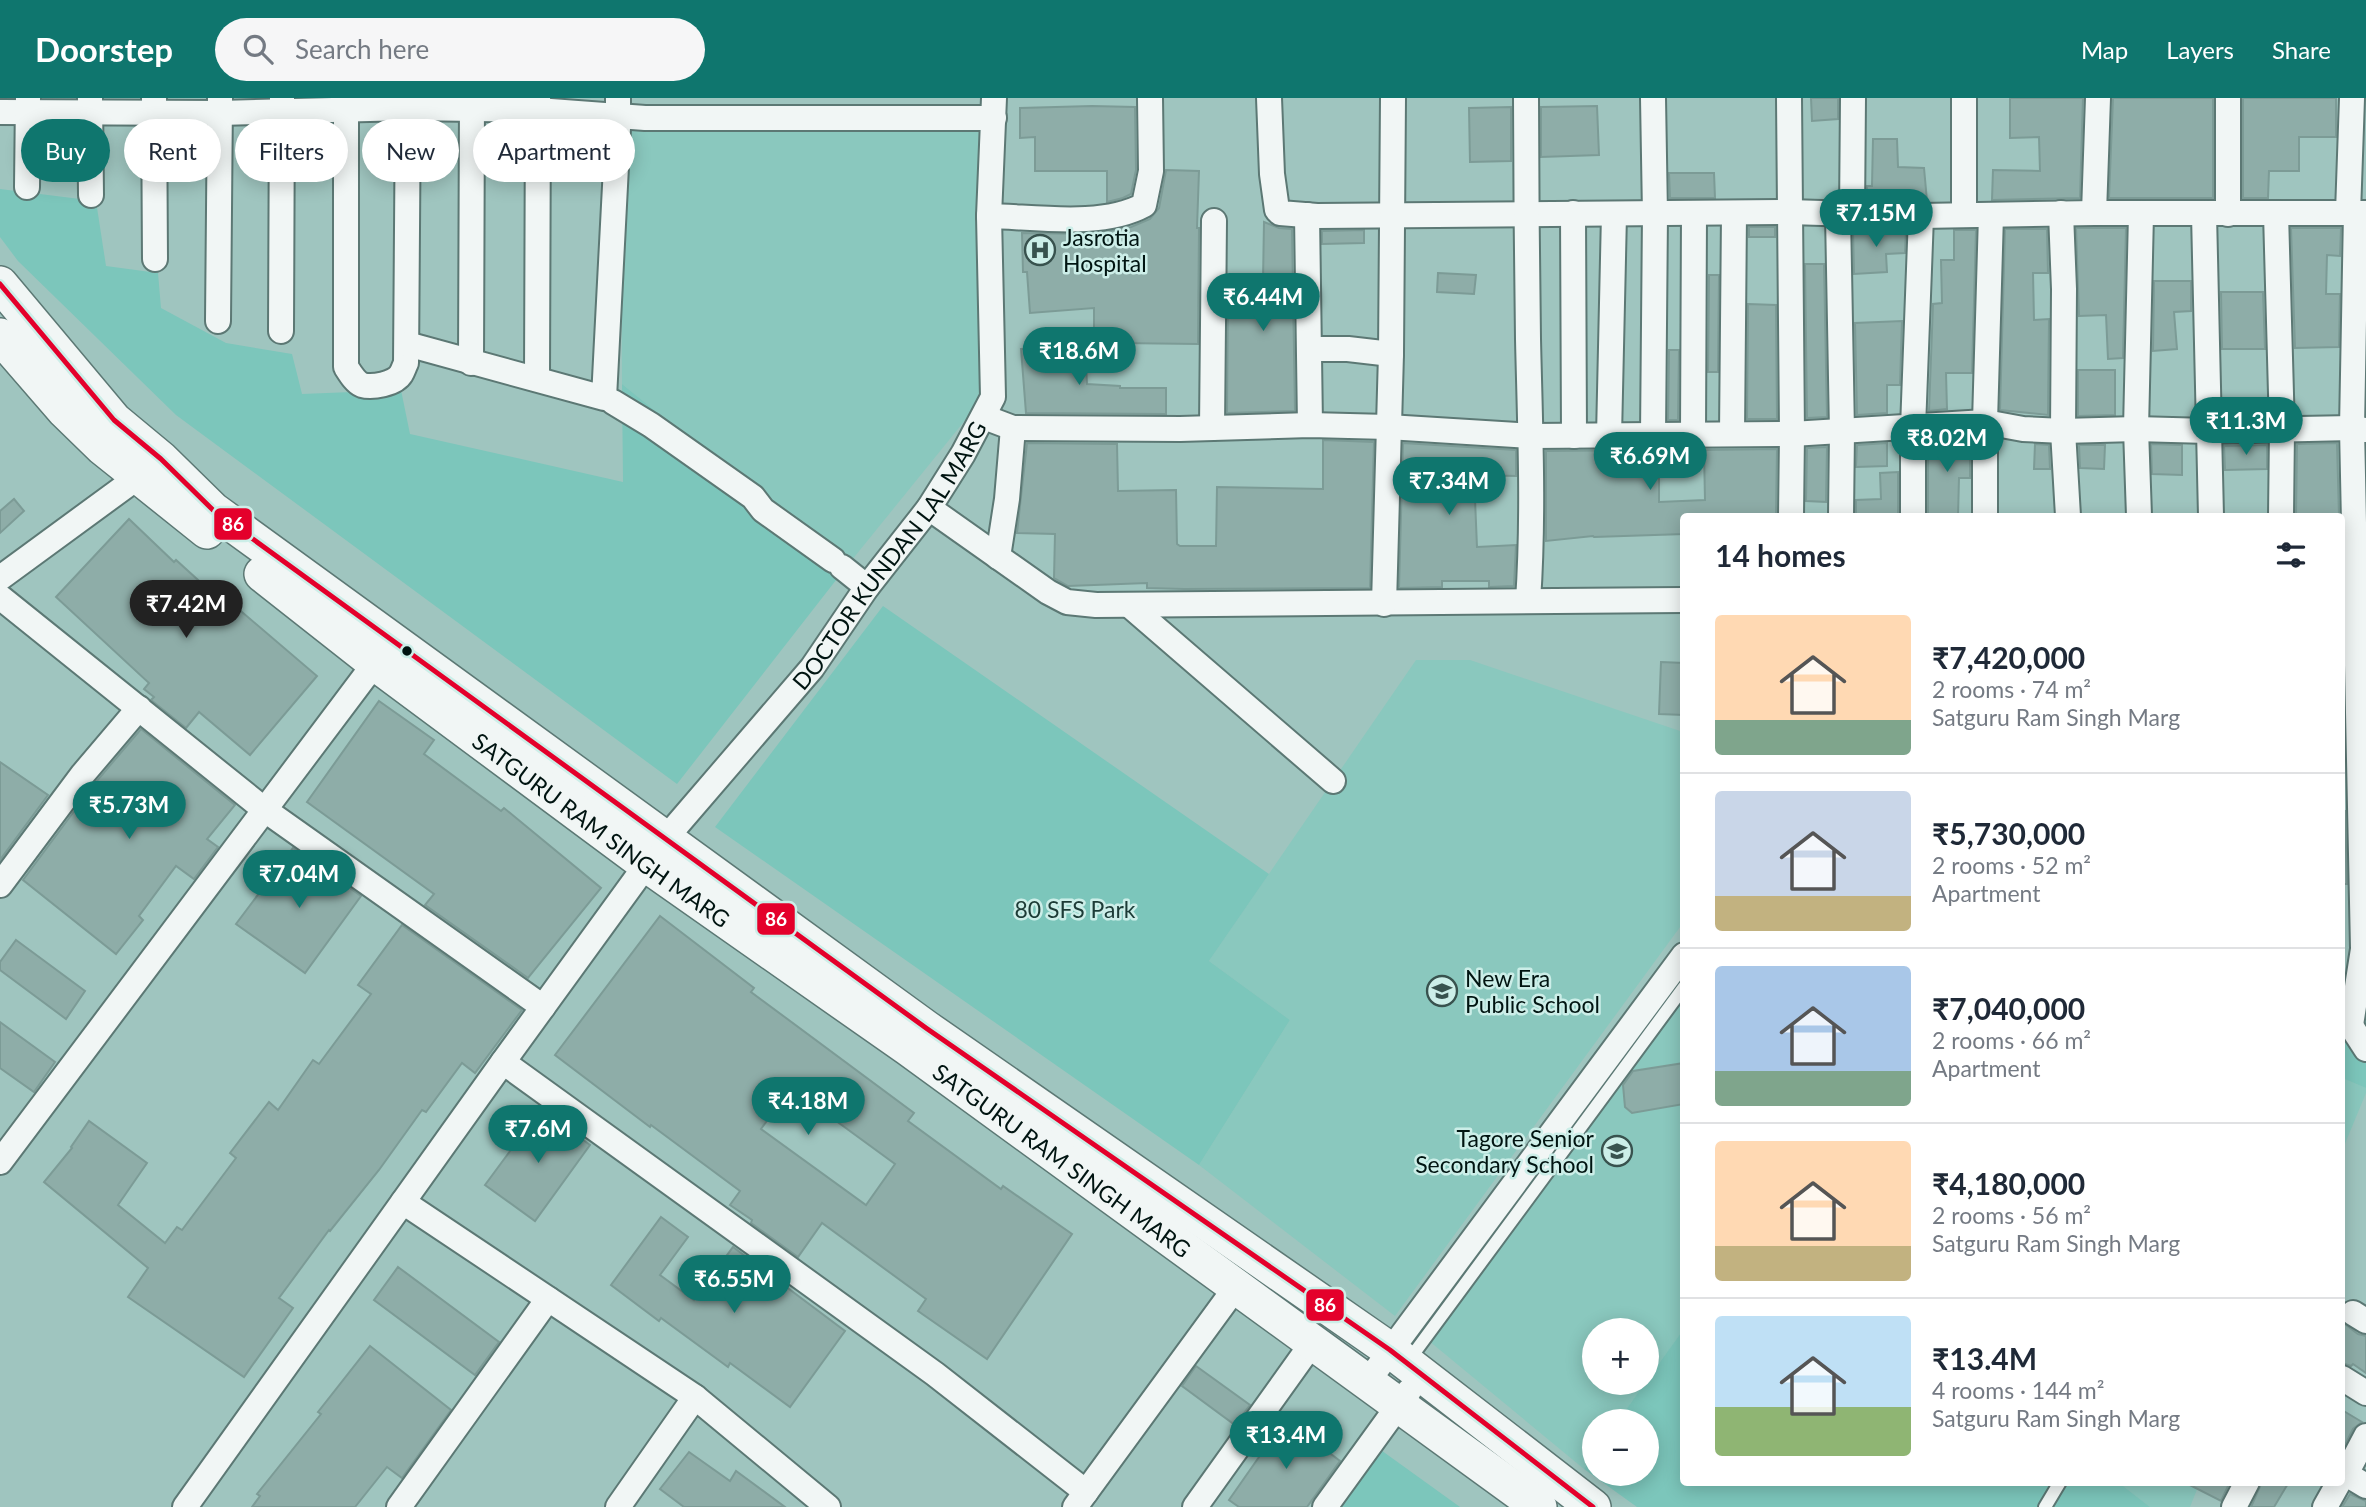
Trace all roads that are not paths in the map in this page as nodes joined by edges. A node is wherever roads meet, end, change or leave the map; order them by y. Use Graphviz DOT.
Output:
graph roads {
  1 [pos="1150,98"];
  2 [pos="1269,98"];
  3 [pos="1393,98"];
  4 [pos="1526,98"];
  5 [pos="1653,98"];
  6 [pos="1789,98"];
  7 [pos="1853,98"];
  8 [pos="1964,98"];
  9 [pos="2098,98"];
  10 [pos="2228,98"];
  11 [pos="2352,98"];
  12 [pos="408,103"];
  13 [pos="346,104"];
  14 [pos="471,104"];
  15 [pos="537,104"];
  16 [pos="28,105"];
  17 [pos="90,105"];
  18 [pos="282,105"];
  19 [pos="154,106"];
  20 [pos="220,106"];
  21 [pos="618,108"];
  22 [pos="994,108"];
  23 [pos="0,112"];
  24 [pos="27,187"];
  25 [pos="91,195"];
  26 [pos="1789,212"];
  27 [pos="2276,212"];
  28 [pos="1526,213"];
  29 [pos="1573,213"];
  30 [pos="2094,213"];
  31 [pos="2357,213"];
  32 [pos="1614,214"];
  33 [pos="1655,214"];
  34 [pos="1694,214"];
  35 [pos="1734,214"];
  36 [pos="1845,214"];
  37 [pos="2061,214"];
  38 [pos="2141,214"];
  39 [pos="2216,214"];
  40 [pos="1307,215"];
  41 [pos="1392,215"];
  42 [pos="1964,215"];
  43 [pos="1991,215"];
  44 [pos="989,216"];
  45 [pos="1921,216"];
  46 [pos="1214,221"];
  47 [pos="155,259"];
  48 [pos="0,284"];
  49 [pos="218,321"];
  50 [pos="281,331"];
  51 [pos="0,336"];
  52 [pos="407,344"];
  53 [pos="1309,349"];
  54 [pos="1391,354"];
  55 [pos="471,363"];
  56 [pos="537,379"];
  57 [pos="613,402"];
  58 [pos="984,417"];
  59 [pos="1984,422"];
  60 [pos="1310,425"];
  61 [pos="1388,427"];
  62 [pos="1013,428"];
  63 [pos="1212,428"];
  64 [pos="1913,428"];
  65 [pos="2136,429"];
  66 [pos="2359,429"];
  67 [pos="2282,430"];
  68 [pos="2063,431"];
  69 [pos="2208,431"];
  70 [pos="1842,432"];
  71 [pos="1732,434"];
  72 [pos="1792,434"];
  73 [pos="1653,435"];
  74 [pos="1693,435"];
  75 [pos="1532,436"];
  76 [pos="1574,436"];
  77 [pos="1609,436"];
  78 [pos="138,477"];
  79 [pos="929,508"];
  80 [pos="1791,513"];
  81 [pos="1840,513"];
  82 [pos="1913,513"];
  83 [pos="1985,513"];
  84 [pos="2068,513"];
  85 [pos="2139,513"];
  86 [pos="2211,513"];
  87 [pos="2281,513"];
  88 [pos="999,557"];
  89 [pos="0,578"];
  90 [pos="867,587"];
  91 [pos="0,597"];
  92 [pos="1680,600"];
  93 [pos="1528,601"];
  94 [pos="1384,604"];
  95 [pos="1129,605"];
  96 [pos="2355,653"];
  97 [pos="375,663"];
  98 [pos="139,708"];
  99 [pos="1333,781"];
  100 [pos="265,810"];
  101 [pos="656,852"];
  102 [pos="0,885"];
  103 [pos="1680,961"];
  104 [pos="1680,992"];
  105 [pos="543,1007"];
  106 [pos="2346,1018"];
  107 [pos="2366,1049"];
  108 [pos="503,1062"];
  109 [pos="0,1162"];
  110 [pos="403,1202"];
  111 [pos="1236,1287"];
  112 [pos="548,1299"];
  113 [pos="1313,1342"];
  114 [pos="1405,1363"];
  115 [pos="2345,1380"];
  116 [pos="1367,1381"];
  117 [pos="2366,1393"];
  118 [pos="695,1397"];
  119 [pos="1400,1404"];
  120 [pos="2366,1436"];
  121 [pos="2347,1478"];
  122 [pos="2058,1486"];
  123 [pos="2246,1486"];
  124 [pos="2341,1486"];
  125 [pos="1080,1500"];
  126 [pos="185,1507"];
  127 [pos="399,1507"];
  128 [pos="618,1507"];
  129 [pos="828,1507"];
  130 [pos="1195,1507"];
  131 [pos="1325,1507"];
  132 [pos="1539,1507"];
  133 [pos="1593,1507"];
  134 [pos="2045,1507"];
  135 [pos="2234,1507"];
  136 [pos="2325,1507"];
  1 -- 44 [label="street"];
  2 -- 40 [label="street"];
  3 -- 41 [label="street"];
  4 -- 28 [label="street"];
  5 -- 33 [label="street"];
  6 -- 26 [label="street"];
  7 -- 36 [label="street"];
  8 -- 42 [label="street"];
  9 -- 30 [label="street"];
  10 -- 39 [label="street"];
  11 -- 31 [label="street"];
  12 -- 13 [label="street"];
  12 -- 14 [label="street"];
  12 -- 52 [label="street"];
  13 -- 18 [label="street"];
  13 -- 52 [label="street"];
  14 -- 15 [label="street"];
  14 -- 55 [label="street"];
  15 -- 21 [label="street"];
  15 -- 56 [label="street"];
  16 -- 17 [label="street"];
  16 -- 23 [label="street"];
  16 -- 24 [label="street"];
  17 -- 19 [label="street"];
  17 -- 25 [label="street"];
  18 -- 20 [label="street"];
  18 -- 50 [label="street"];
  19 -- 20 [label="street"];
  19 -- 47 [label="street"];
  20 -- 49 [label="street"];
  21 -- 22 [label="street"];
  21 -- 56 [label="street"];
  22 -- 44 [label="street, DOCTOR KUNDAN LAL MARG"];
  26 -- 35 [label="street"];
  26 -- 36 [label="street"];
  26 -- 72 [label="street"];
  27 -- 31 [label="street"];
  27 -- 39 [label="street"];
  27 -- 67 [label="street"];
  28 -- 29 [label="street"];
  28 -- 41 [label="street"];
  28 -- 75 [label="street"];
  29 -- 32 [label="street"];
  29 -- 76 [label="street"];
  30 -- 37 [label="street"];
  30 -- 38 [label="street"];
  31 -- 66 [label="street"];
  32 -- 33 [label="street"];
  32 -- 77 [label="street"];
  33 -- 34 [label="street"];
  33 -- 73 [label="street"];
  34 -- 35 [label="street"];
  34 -- 74 [label="street"];
  35 -- 71 [label="street"];
  36 -- 45 [label="street"];
  36 -- 70 [label="street"];
  37 -- 43 [label="street"];
  37 -- 68 [label="street"];
  38 -- 39 [label="street"];
  38 -- 65 [label="street"];
  39 -- 69 [label="street"];
  40 -- 41 [label="street"];
  40 -- 53 [label="street"];
  41 -- 54 [label="street"];
  42 -- 43 [label="street"];
  42 -- 45 [label="street"];
  43 -- 59 [label="street"];
  44 -- 58 [label="street, DOCTOR KUNDAN LAL MARG"];
  45 -- 64 [label="street"];
  46 -- 63 [label="street"];
  48 -- 101 [label="main road, SATGURU RAM SINGH MARG"];
  51 -- 78 [label="main road, SATGURU RAM SINGH MARG"];
  52 -- 55 [label="street"];
  53 -- 54 [label="street"];
  53 -- 60 [label="street"];
  54 -- 61 [label="street"];
  55 -- 56 [label="street"];
  57 -- 90 [label="street"];
  58 -- 62 [label="street"];
  58 -- 79 [label="street, DOCTOR KUNDAN LAL MARG"];
  59 -- 64 [label="street"];
  59 -- 68 [label="street"];
  59 -- 83 [label="street"];
  60 -- 61 [label="street"];
  60 -- 63 [label="street"];
  61 -- 75 [label="street"];
  61 -- 94 [label="street"];
  62 -- 63 [label="street"];
  62 -- 88 [label="street"];
  64 -- 70 [label="street"];
  64 -- 82 [label="street"];
  65 -- 68 [label="street"];
  65 -- 69 [label="street"];
  65 -- 85 [label="street"];
  66 -- 67 [label="street"];
  66 -- 96 [label="street"];
  67 -- 69 [label="street"];
  67 -- 87 [label="street"];
  68 -- 84 [label="street"];
  69 -- 86 [label="street"];
  70 -- 72 [label="street"];
  70 -- 81 [label="street"];
  71 -- 72 [label="street"];
  71 -- 74 [label="street"];
  72 -- 80 [label="street"];
  73 -- 74 [label="street"];
  73 -- 77 [label="street"];
  75 -- 76 [label="street"];
  75 -- 93 [label="street"];
  76 -- 77 [label="street"];
  78 -- 89 [label="street"];
  78 -- 97 [label="main road, SATGURU RAM SINGH MARG"];
  79 -- 88 [label="street"];
  79 -- 90 [label="street, DOCTOR KUNDAN LAL MARG"];
  88 -- 95 [label="street"];
  90 -- 101 [label="street, DOCTOR KUNDAN LAL MARG"];
  91 -- 98 [label="street"];
  92 -- 93 [label="street"];
  93 -- 94 [label="street"];
  94 -- 95 [label="street"];
  95 -- 99 [label="street"];
  96 -- 106 [label="street"];
  97 -- 100 [label="street"];
  97 -- 101 [label="main road, SATGURU RAM SINGH MARG"];
  98 -- 100 [label="street"];
  98 -- 102 [label="street"];
  100 -- 105 [label="street"];
  100 -- 109 [label="street"];
  101 -- 105 [label="street, DOCTOR KUNDAN LAL MARG"];
  101 -- 111 [label="main road, SATGURU RAM SINGH MARG"];
  101 -- 114 [label="main road, SATGURU RAM SINGH MARG"];
  103 -- 114 [label="street"];
  104 -- 114 [label="lane"];
  105 -- 108 [label="street, DOCTOR KUNDAN LAL MARG"];
  106 -- 107 [label="street"];
  108 -- 110 [label="street, DOCTOR KUNDAN LAL MARG"];
  108 -- 125 [label="street"];
  110 -- 112 [label="street"];
  110 -- 126 [label="street, DOCTOR KUNDAN LAL MARG"];
  111 -- 113 [label="main road, SATGURU RAM SINGH MARG"];
  111 -- 125 [label="street"];
  112 -- 118 [label="street"];
  112 -- 127 [label="street"];
  113 -- 116 [label="main road, SATGURU RAM SINGH MARG"];
  113 -- 130 [label="street"];
  114 -- 116 [label="street"];
  114 -- 119 [label="street"];
  114 -- 133 [label="main road, SATGURU RAM SINGH MARG"];
  115 -- 117 [label="street"];
  116 -- 119 [label="main road, SATGURU RAM SINGH MARG"];
  118 -- 128 [label="street"];
  118 -- 129 [label="street"];
  119 -- 131 [label="street"];
  119 -- 132 [label="main road, SATGURU RAM SINGH MARG"];
  120 -- 121 [label="street"];
  122 -- 134 [label="lane"];
  123 -- 135 [label="street"];
  124 -- 136 [label="street"];
}
